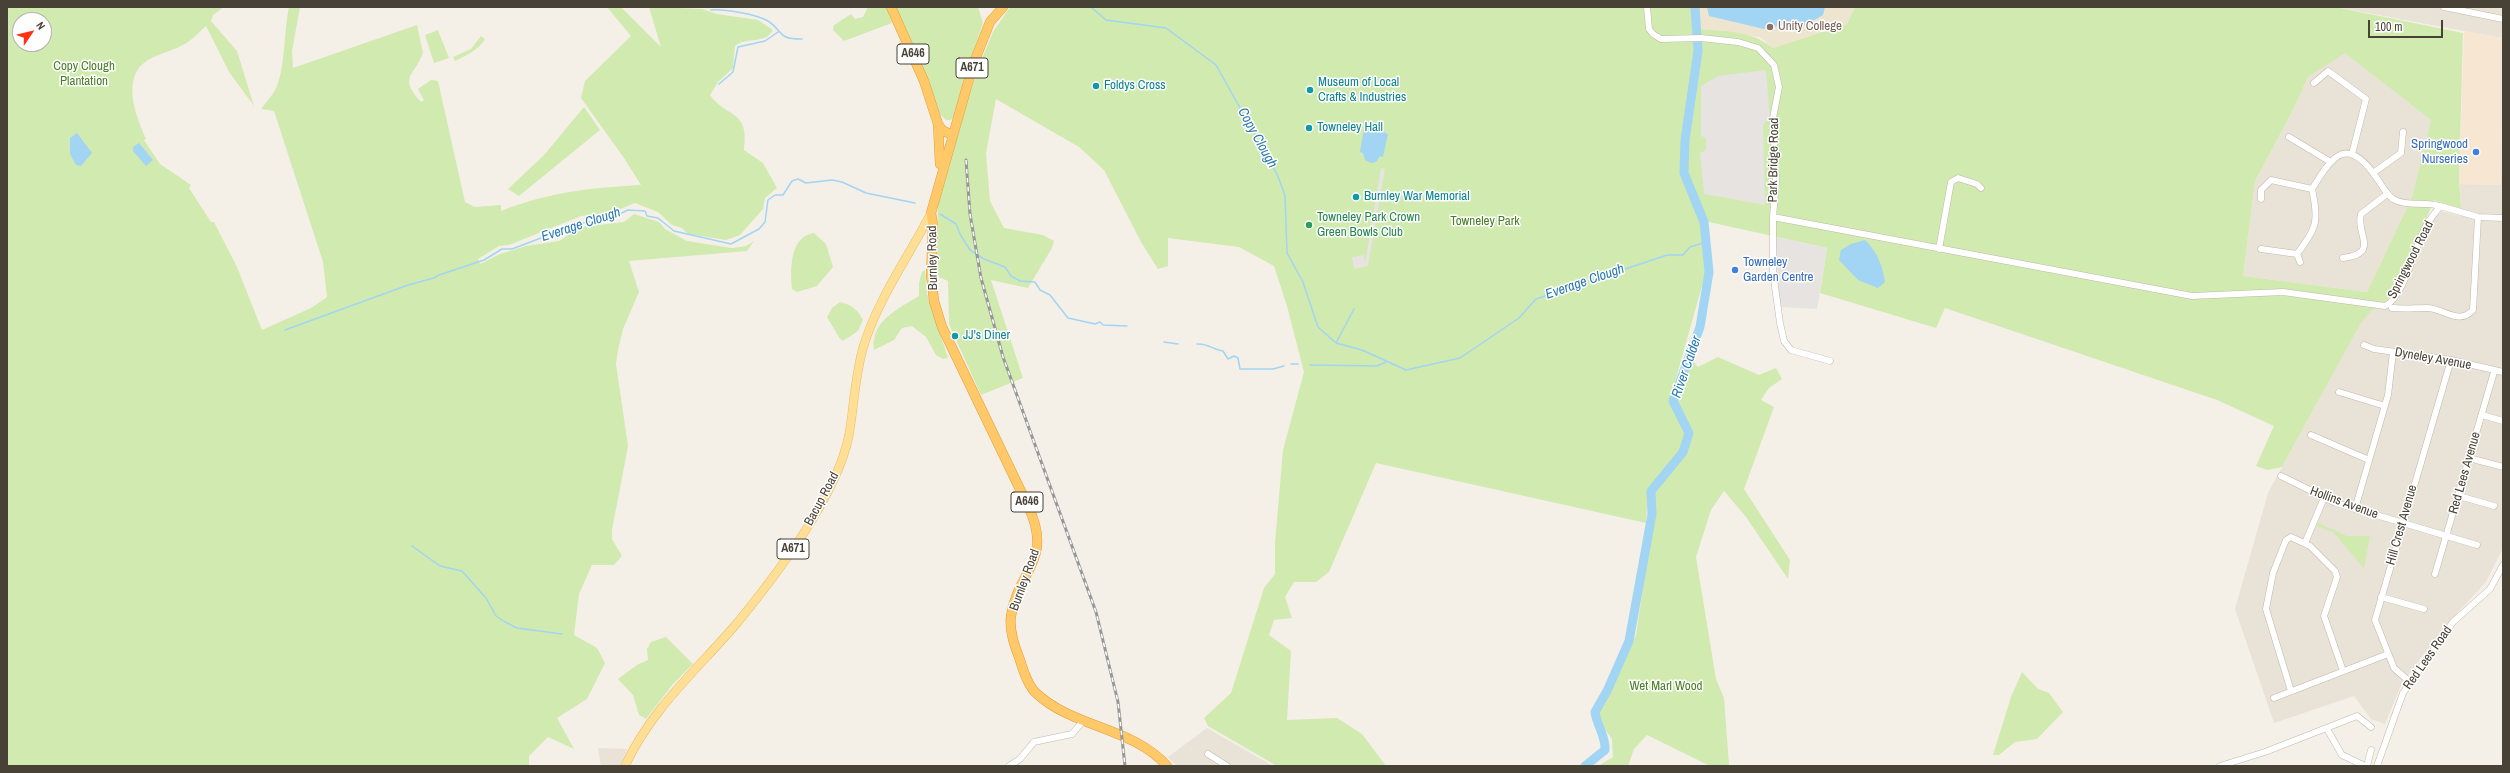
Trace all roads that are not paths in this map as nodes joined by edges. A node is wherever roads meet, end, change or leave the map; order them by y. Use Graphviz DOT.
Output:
graph roads {
  1 [pos="891,7"];
  2 [pos="1647,7"];
  3 [pos="2444,7"];
  4 [pos="2481,7"];
  5 [pos="999,9"];
  6 [pos="2481,15"];
  7 [pos="2503,19"];
  8 [pos="2314,83"];
  9 [pos="938,124"];
  10 [pos="2403,132"];
  11 [pos="952,135"];
  12 [pos="2289,137"];
  13 [pos="2352,154"];
  14 [pos="2329,161"];
  15 [pos="2373,173"];
  16 [pos="941,174"];
  17 [pos="1981,188"];
  18 [pos="2312,189"];
  19 [pos="2387,194"];
  20 [pos="2261,199"];
  21 [pos="2440,206"];
  22 [pos="931,213"];
  23 [pos="1773,217"];
  24 [pos="2478,218"];
  25 [pos="2503,218"];
  26 [pos="1940,249"];
  27 [pos="2260,249"];
  28 [pos="2296,254"];
  29 [pos="2343,258"];
  30 [pos="2300,262"];
  31 [pos="2392,308"];
  32 [pos="2364,345"];
  33 [pos="2393,352"];
  34 [pos="2451,360"];
  35 [pos="1830,362"];
  36 [pos="2494,372"];
  37 [pos="2503,372"];
  38 [pos="2339,392"];
  39 [pos="2385,406"];
  40 [pos="2482,415"];
  41 [pos="2503,421"];
  42 [pos="2311,435"];
  43 [pos="2469,458"];
  44 [pos="2369,460"];
  45 [pos="2503,467"];
  46 [pos="2281,476"];
  47 [pos="2459,496"];
  48 [pos="2324,498"];
  49 [pos="2494,506"];
  50 [pos="2355,509"];
  51 [pos="2402,523"];
  52 [pos="2447,536"];
  53 [pos="2305,543"];
  54 [pos="2477,545"];
  55 [pos="2503,565"];
  56 [pos="2435,574"];
  57 [pos="2381,597"];
  58 [pos="2424,610"];
  59 [pos="2388,654"];
  60 [pos="2343,671"];
  61 [pos="2410,682"];
  62 [pos="2291,691"];
  63 [pos="2274,698"];
  64 [pos="1084,720"];
  65 [pos="2371,727"];
  66 [pos="2327,729"];
  67 [pos="2371,750"];
  68 [pos="1208,754"];
  69 [pos="2229,764"];
  70 [pos="625,766"];
  71 [pos="1009,766"];
  72 [pos="1167,766"];
  73 [pos="1227,766"];
  74 [pos="2220,766"];
  75 [pos="2366,766"];
  76 [pos="2377,766"];
  1 -- 9 [label="highway, A646"];
  2 -- 23 [label="street, Park Bridge Road"];
  3 -- 6 [label="street"];
  4 -- 6 [label="street"];
  5 -- 11 [label="highway, A671"];
  6 -- 7 [label="street"];
  8 -- 13 [label="street"];
  9 -- 11 [label="highway"];
  9 -- 16 [label="highway"];
  10 -- 15 [label="street"];
  11 -- 16 [label="highway, Burnley Road"];
  12 -- 14 [label="street"];
  13 -- 14 [label="street"];
  13 -- 15 [label="street"];
  14 -- 18 [label="street"];
  15 -- 19 [label="street"];
  16 -- 22 [label="highway, Burnley Road"];
  17 -- 26 [label="street"];
  18 -- 20 [label="street"];
  18 -- 28 [label="street"];
  19 -- 21 [label="street"];
  19 -- 29 [label="street"];
  21 -- 24 [label="street, Springwood Road"];
  21 -- 26 [label="street, Springwood Road"];
  22 -- 64 [label="highway, Burnley Road / A646"];
  22 -- 70 [label="main road, Bacup Road / A671"];
  23 -- 26 [label="street"];
  23 -- 35 [label="street, Park Bridge Road"];
  24 -- 25 [label="street, Springwood Road"];
  24 -- 31 [label="street"];
  27 -- 28 [label="street"];
  28 -- 30 [label="street"];
  32 -- 33 [label="street, Dyneley Avenue"];
  33 -- 34 [label="street, Dyneley Avenue"];
  33 -- 39 [label="street"];
  34 -- 36 [label="street, Dyneley Avenue"];
  34 -- 51 [label="street, Hill Crest Avenue"];
  36 -- 37 [label="street, Dyneley Avenue"];
  36 -- 40 [label="street, Red Lees Avenue"];
  38 -- 39 [label="street"];
  39 -- 44 [label="street"];
  40 -- 41 [label="street"];
  40 -- 43 [label="street, Red Lees Avenue"];
  42 -- 44 [label="street"];
  43 -- 45 [label="street"];
  43 -- 47 [label="street, Red Lees Avenue"];
  44 -- 50 [label="street"];
  46 -- 48 [label="street, Hollins Avenue"];
  47 -- 49 [label="street"];
  47 -- 52 [label="street, Red Lees Avenue"];
  48 -- 50 [label="street, Hollins Avenue"];
  48 -- 53 [label="street"];
  50 -- 51 [label="street, Hollins Avenue"];
  51 -- 52 [label="street, Hollins Avenue"];
  51 -- 57 [label="street, Hill Crest Avenue"];
  52 -- 54 [label="street, Hollins Avenue"];
  52 -- 56 [label="street, Red Lees Avenue"];
  53 -- 60 [label="street"];
  53 -- 62 [label="street"];
  55 -- 61 [label="street, Red Lees Road"];
  57 -- 58 [label="street"];
  57 -- 59 [label="street, Hill Crest Avenue"];
  59 -- 60 [label="street"];
  59 -- 61 [label="street, Hill Crest Avenue"];
  60 -- 62 [label="street"];
  61 -- 76 [label="street, Red Lees Road"];
  62 -- 63 [label="street"];
  64 -- 71 [label="street"];
  64 -- 72 [label="highway, Burnley Road / A646"];
  65 -- 66 [label="street"];
  66 -- 69 [label="street"];
  66 -- 75 [label="street"];
  67 -- 75 [label="street"];
  68 -- 73 [label="street"];
  69 -- 74 [label="street"];
}
